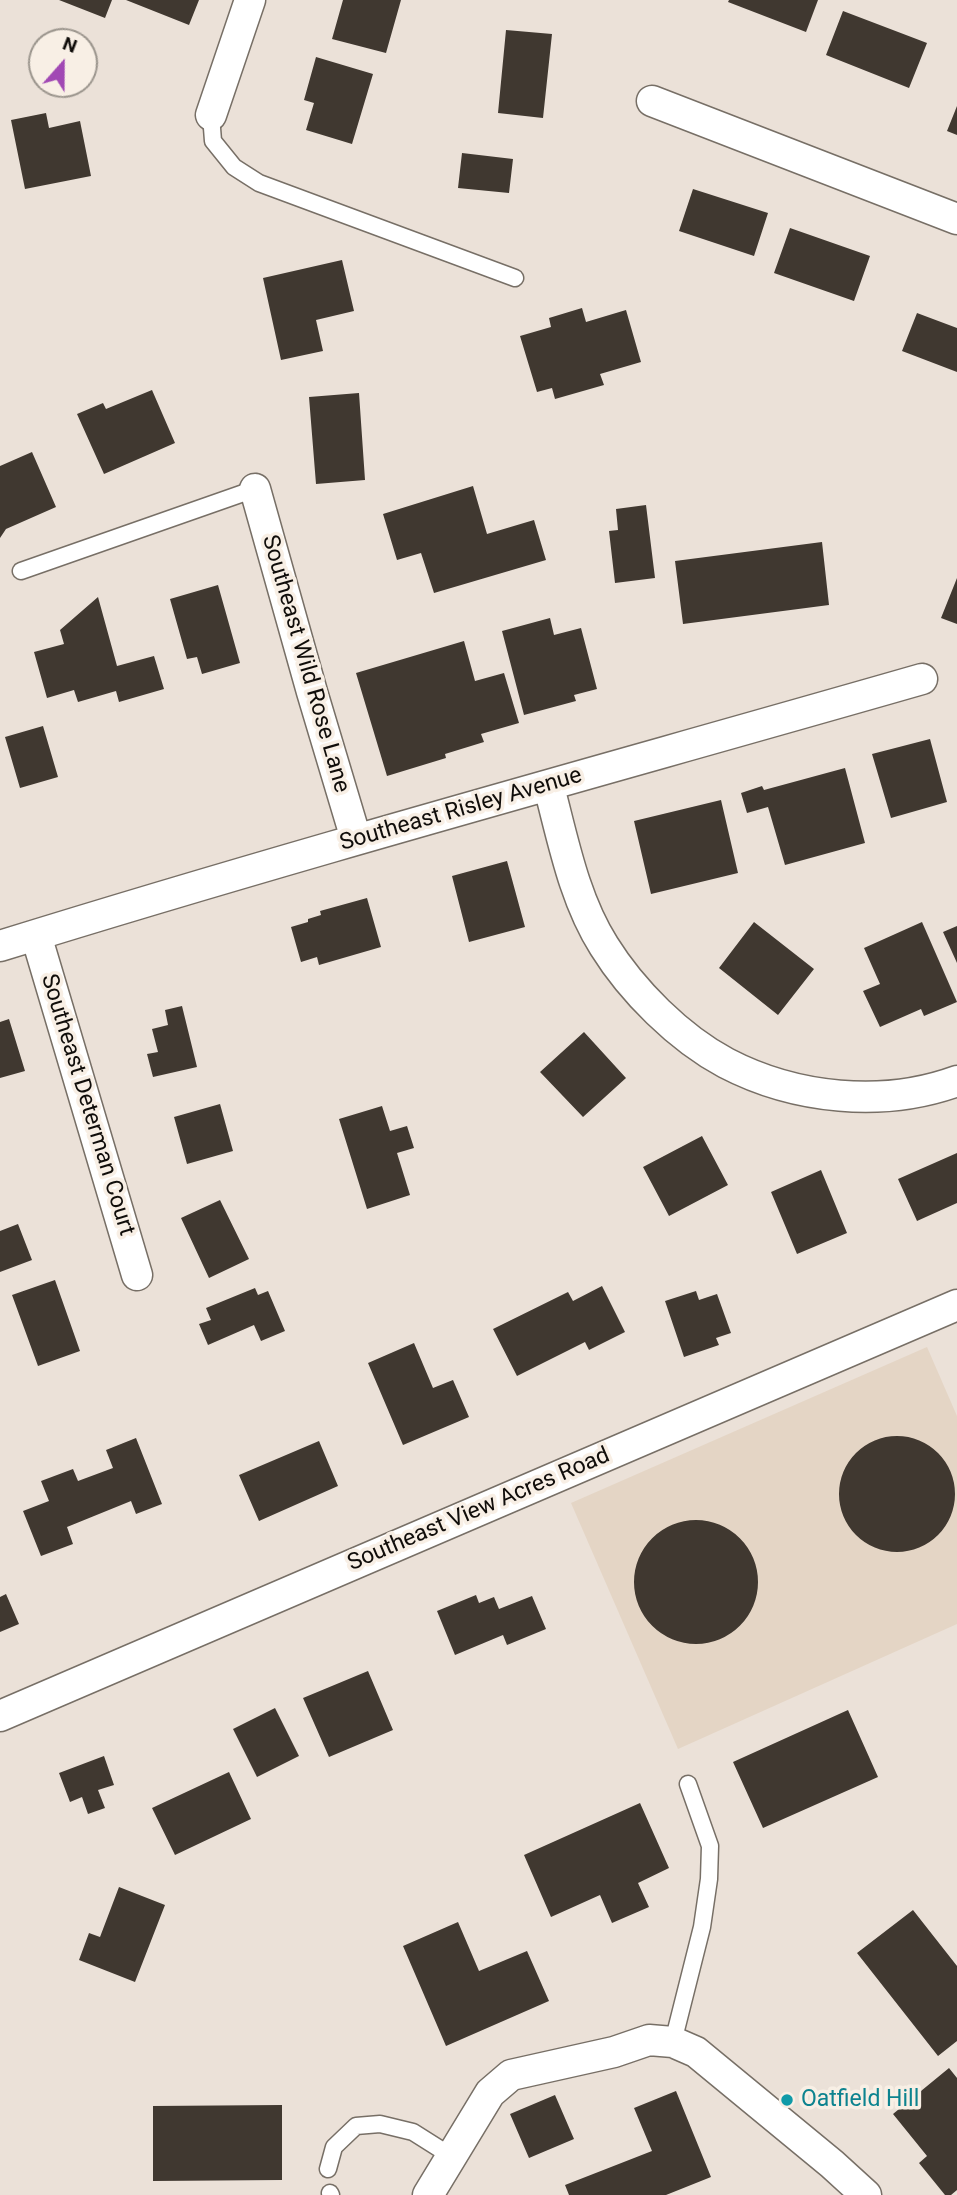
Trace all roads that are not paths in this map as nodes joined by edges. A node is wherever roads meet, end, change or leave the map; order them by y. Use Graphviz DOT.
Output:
graph roads {
  1 [pos="250,0"];
  2 [pos="652,102"];
  3 [pos="211,115"];
  4 [pos="957,219"];
  5 [pos="515,278"];
  6 [pos="255,489"];
  7 [pos="20,571"];
  8 [pos="922,679"];
  9 [pos="549,787"];
  10 [pos="356,839"];
  11 [pos="36,935"];
  12 [pos="0,946"];
  13 [pos="957,1082"];
  14 [pos="138,1275"];
  15 [pos="957,1305"];
  16 [pos="0,1716"];
  17 [pos="688,1784"];
  18 [pos="673,2042"];
  19 [pos="451,2156"];
  20 [pos="328,2169"];
  21 [pos="428,2195"];
  22 [pos="866,2195"];
  1 -- 3 [label="street"];
  2 -- 4 [label="street"];
  3 -- 5 [label="lane"];
  6 -- 7 [label="lane"];
  6 -- 10 [label="street, Southeast Wild Rose Lane"];
  8 -- 9 [label="street, Southeast Risley Avenue"];
  9 -- 10 [label="street, Southeast Risley Avenue"];
  9 -- 13 [label="street"];
  10 -- 11 [label="street, Southeast Risley Avenue"];
  11 -- 12 [label="street, Southeast Risley Avenue"];
  11 -- 14 [label="street, Southeast Determan Court"];
  15 -- 16 [label="street, Southeast View Acres Road"];
  17 -- 18 [label="lane"];
  18 -- 19 [label="street"];
  18 -- 22 [label="street"];
  19 -- 20 [label="lane"];
  19 -- 21 [label="street"];
}
